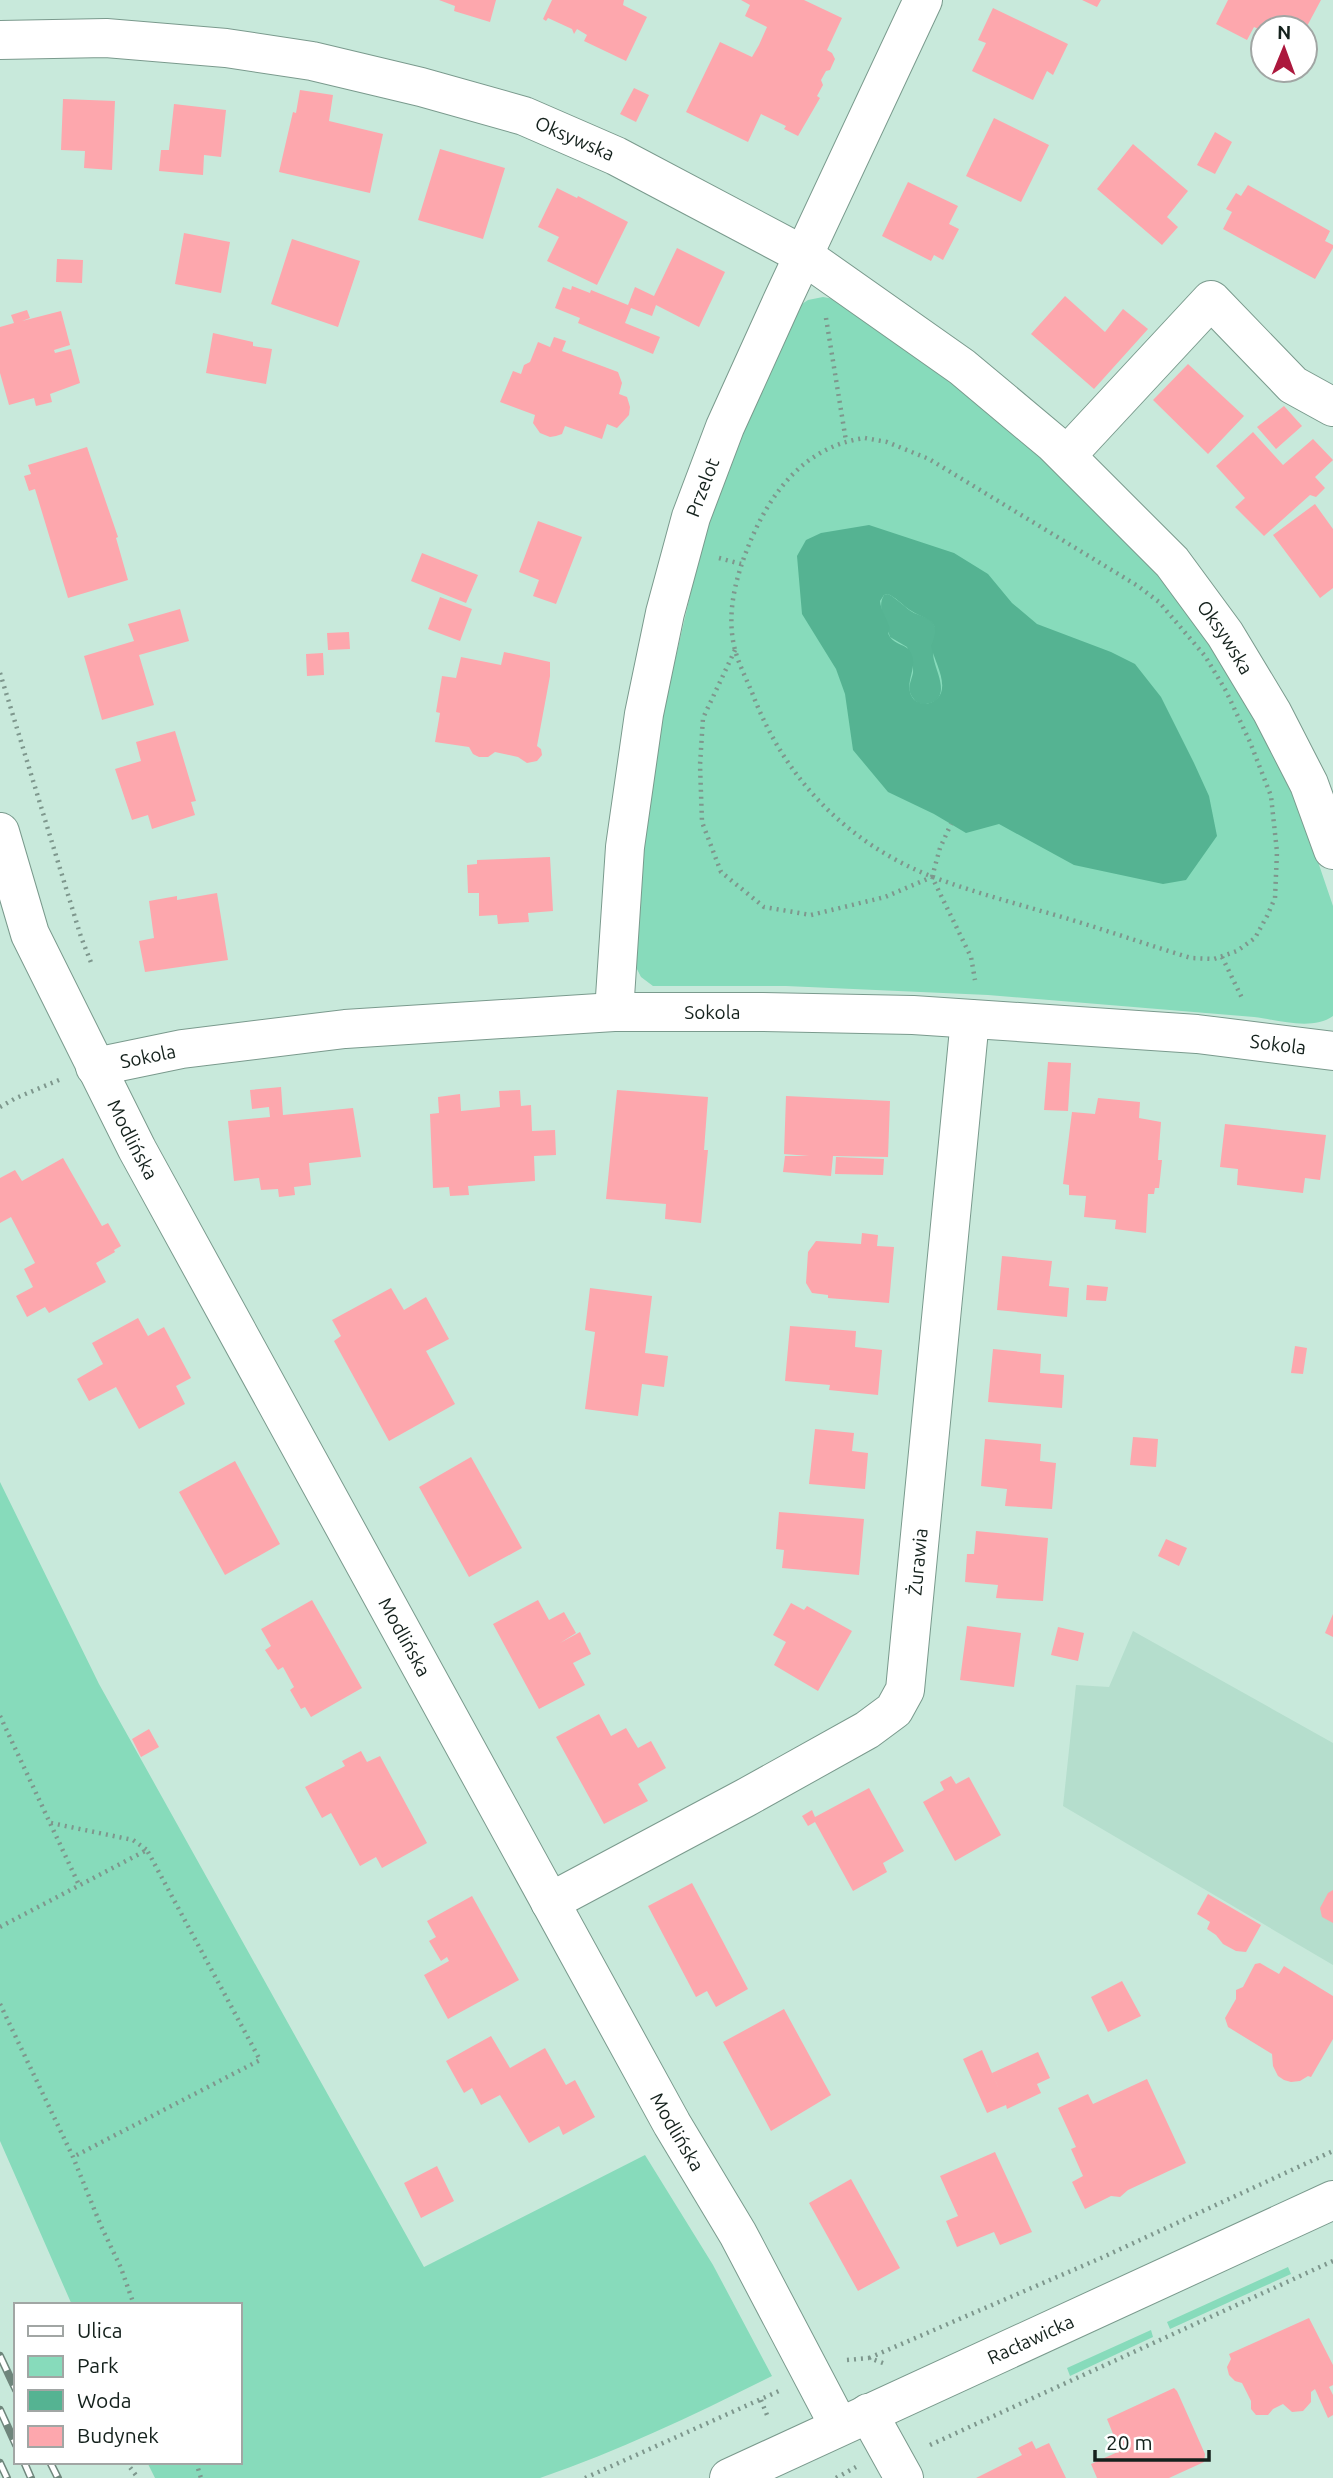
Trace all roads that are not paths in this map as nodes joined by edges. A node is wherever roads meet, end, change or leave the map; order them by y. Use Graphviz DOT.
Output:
graph roads {
  1 [pos="923,0"];
  2 [pos="0,40"];
  3 [pos="813,263"];
  4 [pos="1333,407"];
  5 [pos="1067,455"];
  6 [pos="0,832"];
  7 [pos="1333,850"];
  8 [pos="614,1012"];
  9 [pos="970,1019"];
  10 [pos="1333,1051"];
  11 [pos="95,1067"];
  12 [pos="550,1902"];
  13 [pos="1333,2200"];
  14 [pos="853,2420"];
  15 [pos="729,2478"];
  16 [pos="904,2478"];
  1 -- 3 [label="street, Przelot"];
  2 -- 3 [label="street, Oksywska"];
  3 -- 5 [label="street, Oksywska"];
  3 -- 8 [label="street, Przelot"];
  4 -- 5 [label="street"];
  5 -- 7 [label="street, Oksywska"];
  6 -- 11 [label="street, Modlińska"];
  8 -- 9 [label="street, Sokola"];
  8 -- 11 [label="street, Sokola"];
  9 -- 10 [label="street, Sokola"];
  9 -- 12 [label="street, Żurawia"];
  11 -- 12 [label="street, Modlińska"];
  12 -- 14 [label="street, Modlińska"];
  13 -- 14 [label="street, Racławicka"];
  14 -- 15 [label="street, Racławicka"];
  14 -- 16 [label="street, Modlińska"];
}
